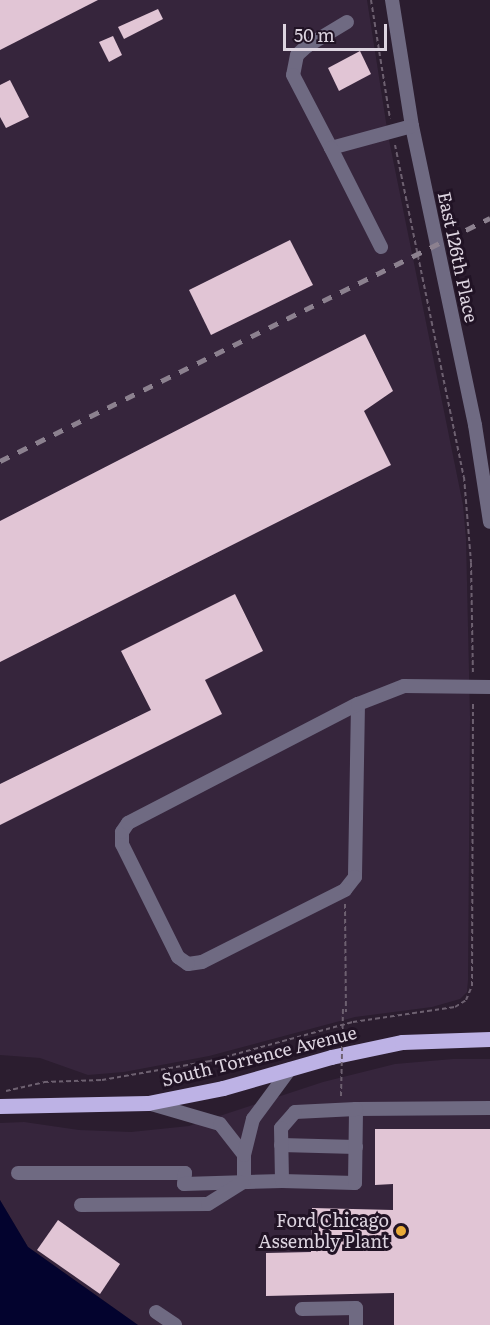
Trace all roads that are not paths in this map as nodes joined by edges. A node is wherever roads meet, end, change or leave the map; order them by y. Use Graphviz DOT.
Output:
graph roads {
  1 [pos="392,0"];
  2 [pos="347,22"];
  3 [pos="412,126"];
  4 [pos="331,148"];
  5 [pos="381,247"];
  6 [pos="490,522"];
  7 [pos="490,687"];
  8 [pos="358,704"];
  9 [pos="490,1039"];
  10 [pos="290,1069"];
  11 [pos="148,1103"];
  12 [pos="0,1106"];
  13 [pos="490,1108"];
  14 [pos="356,1109"];
  15 [pos="281,1145"];
  16 [pos="356,1147"];
  17 [pos="244,1155"];
  18 [pos="18,1173"];
  19 [pos="282,1181"];
  20 [pos="244,1182"];
  21 [pos="81,1205"];
  22 [pos="302,1309"];
  23 [pos="156,1312"];
  24 [pos="175,1325"];
  25 [pos="356,1325"];
  1 -- 3 [label="street, East 126th Place"];
  2 -- 4 [label="street"];
  3 -- 4 [label="street"];
  3 -- 6 [label="street, East 126th Place"];
  4 -- 5 [label="street"];
  7 -- 8 [label="street"];
  8 -- 8 [label="street"];
  9 -- 10 [label="main road, South Torrence Avenue"];
  10 -- 11 [label="main road, South Torrence Avenue"];
  10 -- 17 [label="street"];
  11 -- 12 [label="main road, South Torrence Avenue"];
  11 -- 17 [label="street"];
  13 -- 14 [label="street"];
  14 -- 15 [label="street"];
  14 -- 16 [label="street"];
  15 -- 16 [label="street"];
  15 -- 19 [label="street"];
  16 -- 19 [label="street"];
  17 -- 20 [label="street"];
  18 -- 20 [label="street"];
  19 -- 20 [label="street"];
  20 -- 21 [label="street"];
  22 -- 25 [label="street"];
  23 -- 24 [label="street"];
}
